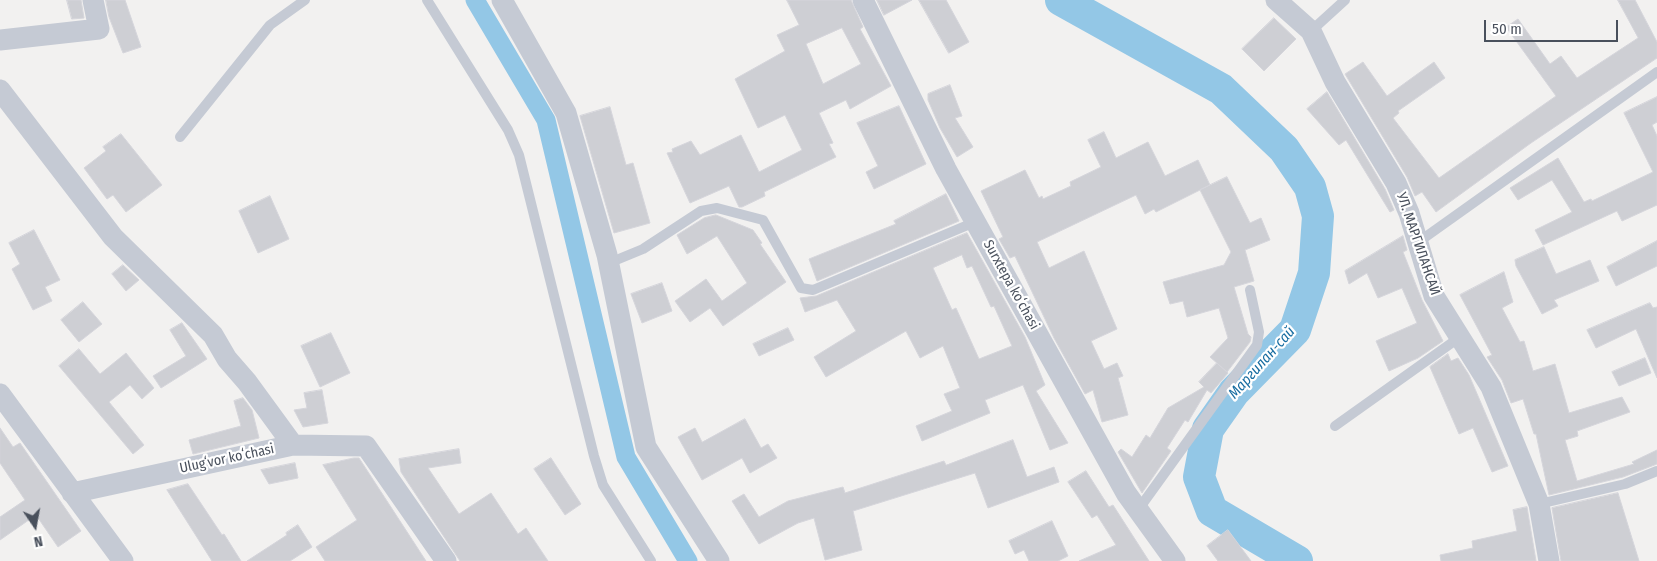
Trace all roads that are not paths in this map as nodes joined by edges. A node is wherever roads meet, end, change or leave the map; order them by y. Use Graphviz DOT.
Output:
graph roads {
  1 [pos="93,0"];
  2 [pos="305,0"];
  3 [pos="427,0"];
  4 [pos="502,0"];
  5 [pos="863,0"];
  6 [pos="1276,0"];
  7 [pos="1345,0"];
  8 [pos="1311,30"];
  9 [pos="0,40"];
  10 [pos="1657,72"];
  11 [pos="0,90"];
  12 [pos="180,137"];
  13 [pos="975,222"];
  14 [pos="1417,243"];
  15 [pos="609,263"];
  16 [pos="1250,290"];
  17 [pos="1460,337"];
  18 [pos="0,394"];
  19 [pos="1335,426"];
  20 [pos="293,445"];
  21 [pos="1657,471"];
  22 [pos="72,492"];
  23 [pos="1539,504"];
  24 [pos="1138,510"];
  25 [pos="123,561"];
  26 [pos="446,561"];
  27 [pos="652,561"];
  28 [pos="719,561"];
  29 [pos="1175,561"];
  30 [pos="1550,561"];
  1 -- 9 [label="street"];
  2 -- 12 [label="lane"];
  3 -- 27 [label="lane"];
  4 -- 15 [label="street"];
  5 -- 13 [label="street, Surxtepa koʻchasi"];
  6 -- 8 [label="street, УЛ. МАРГИЛАНСАЙ"];
  7 -- 8 [label="lane"];
  8 -- 14 [label="street, УЛ. МАРГИЛАНСАЙ"];
  10 -- 14 [label="lane"];
  11 -- 20 [label="street"];
  13 -- 15 [label="lane"];
  13 -- 24 [label="street, Surxtepa koʻchasi"];
  14 -- 17 [label="street, УЛ. МАРГИЛАНСАЙ"];
  15 -- 28 [label="street"];
  16 -- 24 [label="lane"];
  17 -- 19 [label="lane"];
  17 -- 23 [label="street, УЛ. МАРГИЛАНСАЙ"];
  18 -- 22 [label="street"];
  20 -- 22 [label="street, Ulugʻvor koʻchasi"];
  20 -- 26 [label="street, Ulugʻvor koʻchasi"];
  21 -- 23 [label="lane"];
  22 -- 25 [label="street"];
  23 -- 30 [label="street, УЛ. МАРГИЛАНСАЙ"];
  24 -- 29 [label="street, Surxtepa koʻchasi"];
}
